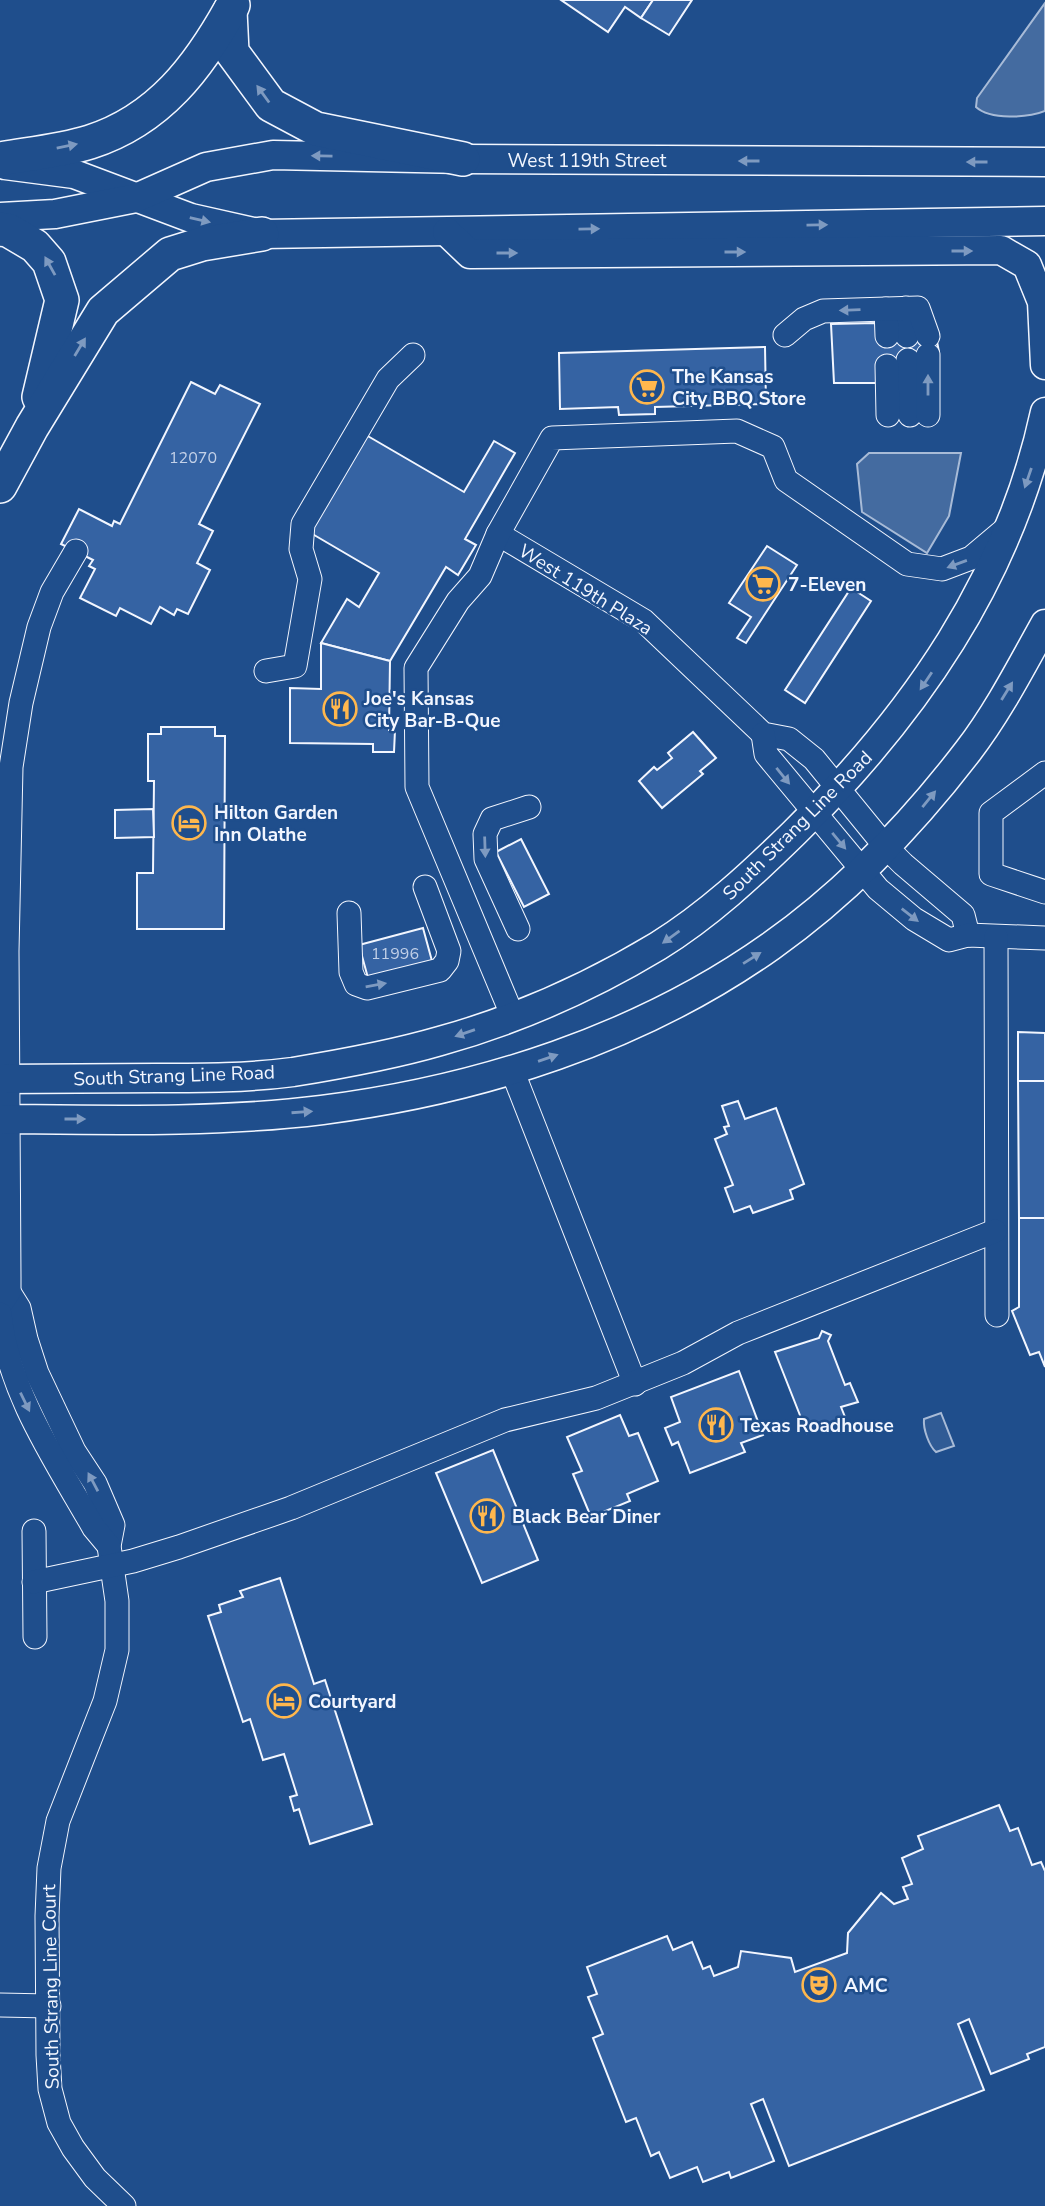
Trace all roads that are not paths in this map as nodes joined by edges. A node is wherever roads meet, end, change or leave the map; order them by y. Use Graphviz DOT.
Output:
graph roads {
  1 [pos="233,5"];
  2 [pos="463,159"];
  3 [pos="0,162"];
  4 [pos="1045,162"];
  5 [pos="136,198"];
  6 [pos="0,217"];
  7 [pos="1045,221"];
  8 [pos="0,229"];
  9 [pos="447,232"];
  10 [pos="262,234"];
  11 [pos="896,309"];
  12 [pos="785,335"];
  13 [pos="908,348"];
  14 [pos="413,355"];
  15 [pos="1045,365"];
  16 [pos="1045,412"];
  17 [pos="32,427"];
  18 [pos="0,486"];
  19 [pos="1011,524"];
  20 [pos="498,534"];
  21 [pos="76,551"];
  22 [pos="1045,624"];
  23 [pos="266,671"];
  24 [pos="763,734"];
  25 [pos="1045,773"];
  26 [pos="838,788"];
  27 [pos="528,807"];
  28 [pos="815,812"];
  29 [pos="885,846"];
  30 [pos="863,869"];
  31 [pos="425,887"];
  32 [pos="1045,892"];
  33 [pos="349,913"];
  34 [pos="515,922"];
  35 [pos="968,935"];
  36 [pos="996,937"];
  37 [pos="1045,938"];
  38 [pos="513,1017"];
  39 [pos="512,1070"];
  40 [pos="3,1079"];
  41 [pos="3,1119"];
  42 [pos="995,1231"];
  43 [pos="4,1288"];
  44 [pos="0,1314"];
  45 [pos="997,1315"];
  46 [pos="635,1384"];
  47 [pos="34,1531"];
  48 [pos="111,1555"];
  49 [pos="34,1582"];
  50 [pos="35,1637"];
  51 [pos="0,2005"];
  52 [pos="48,2007"];
  53 [pos="124,2206"];
  2 -- 1 [label="highway, one-way"];
  3 -- 1 [label="highway, one-way"];
  4 -- 2 [label="main road, West 119th Street, one-way"];
  2 -- 5 [label="main road, West 119th Street, one-way"];
  3 -- 5 [label="main road"];
  5 -- 6 [label="main road, West 119th Street"];
  5 -- 10 [label="main road, one-way"];
  9 -- 7 [label="main road, one-way"];
  17 -- 8 [label="highway, one-way"];
  9 -- 10 [label="main road"];
  9 -- 15 [label="main road, one-way"];
  17 -- 10 [label="highway, one-way"];
  11 -- 12 [label="street, one-way"];
  11 -- 13 [label="street"];
  11 -- 13 [label="street"];
  13 -- 13 [label="street, one-way"];
  14 -- 23 [label="street"];
  16 -- 19 [label="main road, South Strang Line Road, one-way"];
  17 -- 18 [label="highway"];
  19 -- 20 [label="street, one-way"];
  19 -- 26 [label="main road, South Strang Line Road, one-way"];
  20 -- 24 [label="street, West 119th Plaza"];
  20 -- 38 [label="street"];
  21 -- 40 [label="street, South Strang Line Court"];
  29 -- 22 [label="main road, South Strang Line Road, one-way"];
  24 -- 26 [label="street, West 119th Plaza"];
  24 -- 28 [label="street, West 119th Plaza, one-way"];
  25 -- 32 [label="street"];
  26 -- 28 [label="main road, South Strang Line Road"];
  26 -- 29 [label="street, West 119th Plaza"];
  27 -- 34 [label="street, one-way"];
  28 -- 30 [label="street, West 119th Plaza, one-way"];
  28 -- 38 [label="main road, South Strang Line Road, one-way"];
  29 -- 30 [label="main road, South Strang Line Road"];
  29 -- 35 [label="street, West 119th Plaza"];
  30 -- 35 [label="street, West 119th Plaza, one-way"];
  39 -- 30 [label="main road, South Strang Line Road, one-way"];
  33 -- 31 [label="street, one-way"];
  35 -- 36 [label="street"];
  36 -- 37 [label="street"];
  36 -- 42 [label="street"];
  38 -- 40 [label="main road, South Strang Line Road, one-way"];
  41 -- 39 [label="main road, South Strang Line Road, one-way"];
  39 -- 46 [label="street"];
  40 -- 41 [label="street, South Strang Line Court"];
  41 -- 43 [label="street, South Strang Line Court"];
  42 -- 45 [label="street"];
  42 -- 46 [label="street"];
  48 -- 43 [label="street, South Strang Line Court, one-way"];
  44 -- 48 [label="street, one-way"];
  46 -- 48 [label="street"];
  47 -- 49 [label="street"];
  48 -- 49 [label="street"];
  48 -- 52 [label="street, South Strang Line Court"];
  49 -- 50 [label="street"];
  51 -- 52 [label="street"];
  52 -- 53 [label="street, South Strang Line Court"];
}
